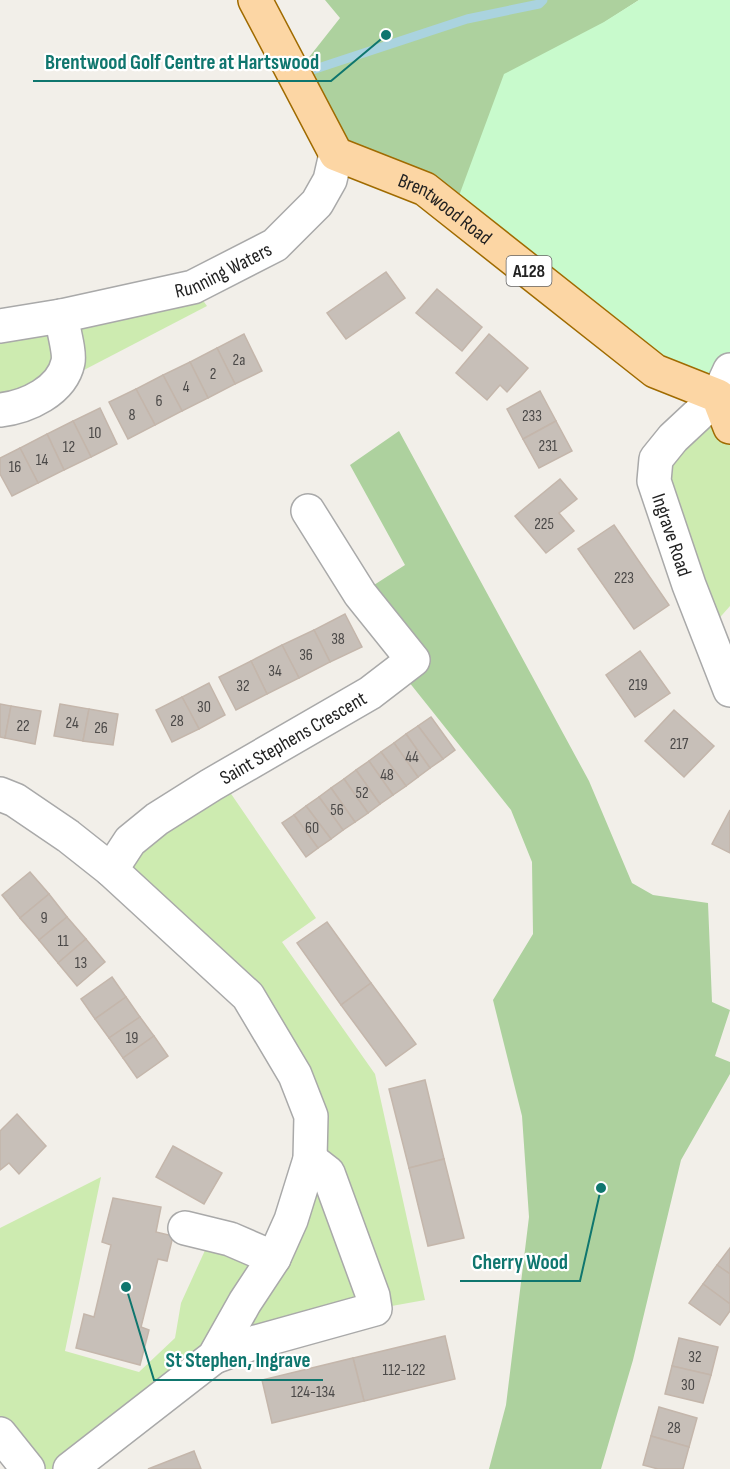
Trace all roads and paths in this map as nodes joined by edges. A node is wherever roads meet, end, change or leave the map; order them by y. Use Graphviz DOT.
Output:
graph roads {
  1 [pos="255,0"];
  2 [pos="336,154"];
  3 [pos="61,316"];
  4 [pos="0,326"];
  5 [pos="724,383"];
  6 [pos="0,410"];
  7 [pos="730,428"];
  8 [pos="308,511"];
  9 [pos="730,690"];
  10 [pos="0,794"];
  11 [pos="111,870"];
  12 [pos="310,1159"];
  13 [pos="185,1228"];
  14 [pos="274,1258"];
  15 [pos="214,1357"];
  16 [pos="0,1434"];
  17 [pos="28,1469"];
  18 [pos="70,1469"];
  1 -- 2 [label="main road"];
  2 -- 3 [label="street, Running Waters"];
  2 -- 5 [label="main road, Brentwood Road / A128"];
  3 -- 4 [label="street, Running Waters"];
  3 -- 6 [label="street"];
  5 -- 7 [label="main road"];
  5 -- 9 [label="street, Ingrave Road"];
  8 -- 11 [label="street, Saint Stephens Crescent"];
  10 -- 11 [label="street"];
  11 -- 12 [label="street"];
  12 -- 14 [label="street"];
  12 -- 15 [label="street"];
  13 -- 14 [label="street"];
  14 -- 15 [label="street"];
  15 -- 18 [label="street"];
  16 -- 17 [label="street"];
}
